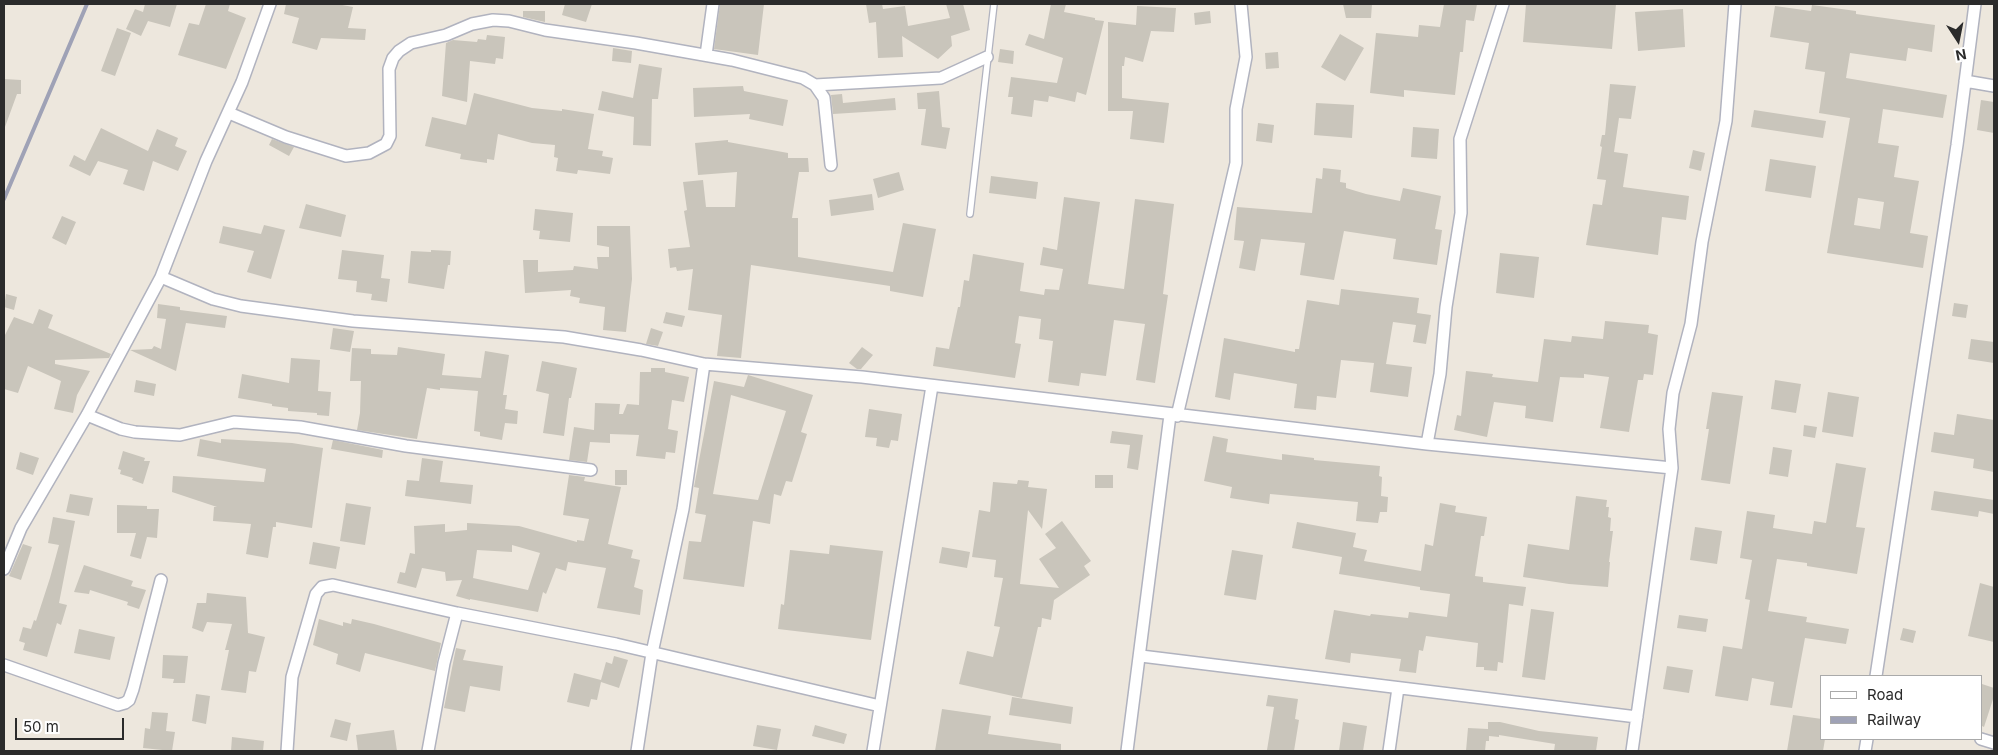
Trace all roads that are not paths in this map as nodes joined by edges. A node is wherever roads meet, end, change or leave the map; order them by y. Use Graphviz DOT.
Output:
graph roads {
  1 [pos="270,4"];
  2 [pos="713,4"];
  3 [pos="994,4"];
  4 [pos="1241,4"];
  5 [pos="1503,4"];
  6 [pos="1735,4"];
  7 [pos="1975,4"];
  8 [pos="706,55"];
  9 [pos="988,58"];
  10 [pos="1965,81"];
  11 [pos="815,85"];
  12 [pos="1994,86"];
  13 [pos="229,113"];
  14 [pos="831,165"];
  15 [pos="970,214"];
  16 [pos="161,277"];
  17 [pos="704,364"];
  18 [pos="932,386"];
  19 [pos="1174,415"];
  20 [pos="87,416"];
  21 [pos="1427,444"];
  22 [pos="1672,468"];
  23 [pos="591,470"];
  24 [pos="4,570"];
  25 [pos="161,580"];
  26 [pos="457,613"];
  27 [pos="652,653"];
  28 [pos="1141,656"];
  29 [pos="4,665"];
  30 [pos="1876,675"];
  31 [pos="1398,688"];
  32 [pos="880,706"];
  33 [pos="1637,717"];
  34 [pos="287,751"];
  35 [pos="428,751"];
  36 [pos="637,751"];
  37 [pos="873,751"];
  38 [pos="1127,751"];
  39 [pos="1389,751"];
  40 [pos="1632,751"];
  1 -- 13 [label="street"];
  2 -- 8 [label="street"];
  3 -- 9 [label="lane"];
  4 -- 19 [label="street"];
  5 -- 21 [label="street"];
  6 -- 22 [label="street"];
  7 -- 10 [label="street"];
  8 -- 11 [label="street"];
  8 -- 13 [label="street"];
  9 -- 11 [label="street"];
  9 -- 15 [label="lane"];
  10 -- 12 [label="street"];
  10 -- 30 [label="street"];
  11 -- 14 [label="street"];
  13 -- 16 [label="street"];
  16 -- 17 [label="street"];
  16 -- 20 [label="street"];
  17 -- 18 [label="street"];
  17 -- 27 [label="street"];
  18 -- 19 [label="street"];
  18 -- 32 [label="street"];
  19 -- 21 [label="street"];
  19 -- 28 [label="street"];
  20 -- 23 [label="street"];
  20 -- 24 [label="street"];
  21 -- 22 [label="street"];
  22 -- 33 [label="street"];
  25 -- 29 [label="street"];
  26 -- 27 [label="street"];
  26 -- 34 [label="street"];
  26 -- 35 [label="street"];
  27 -- 32 [label="street"];
  27 -- 36 [label="street"];
  28 -- 31 [label="street"];
  28 -- 38 [label="street"];
  31 -- 33 [label="street"];
  31 -- 39 [label="street"];
  32 -- 37 [label="street"];
  33 -- 40 [label="street"];
}
